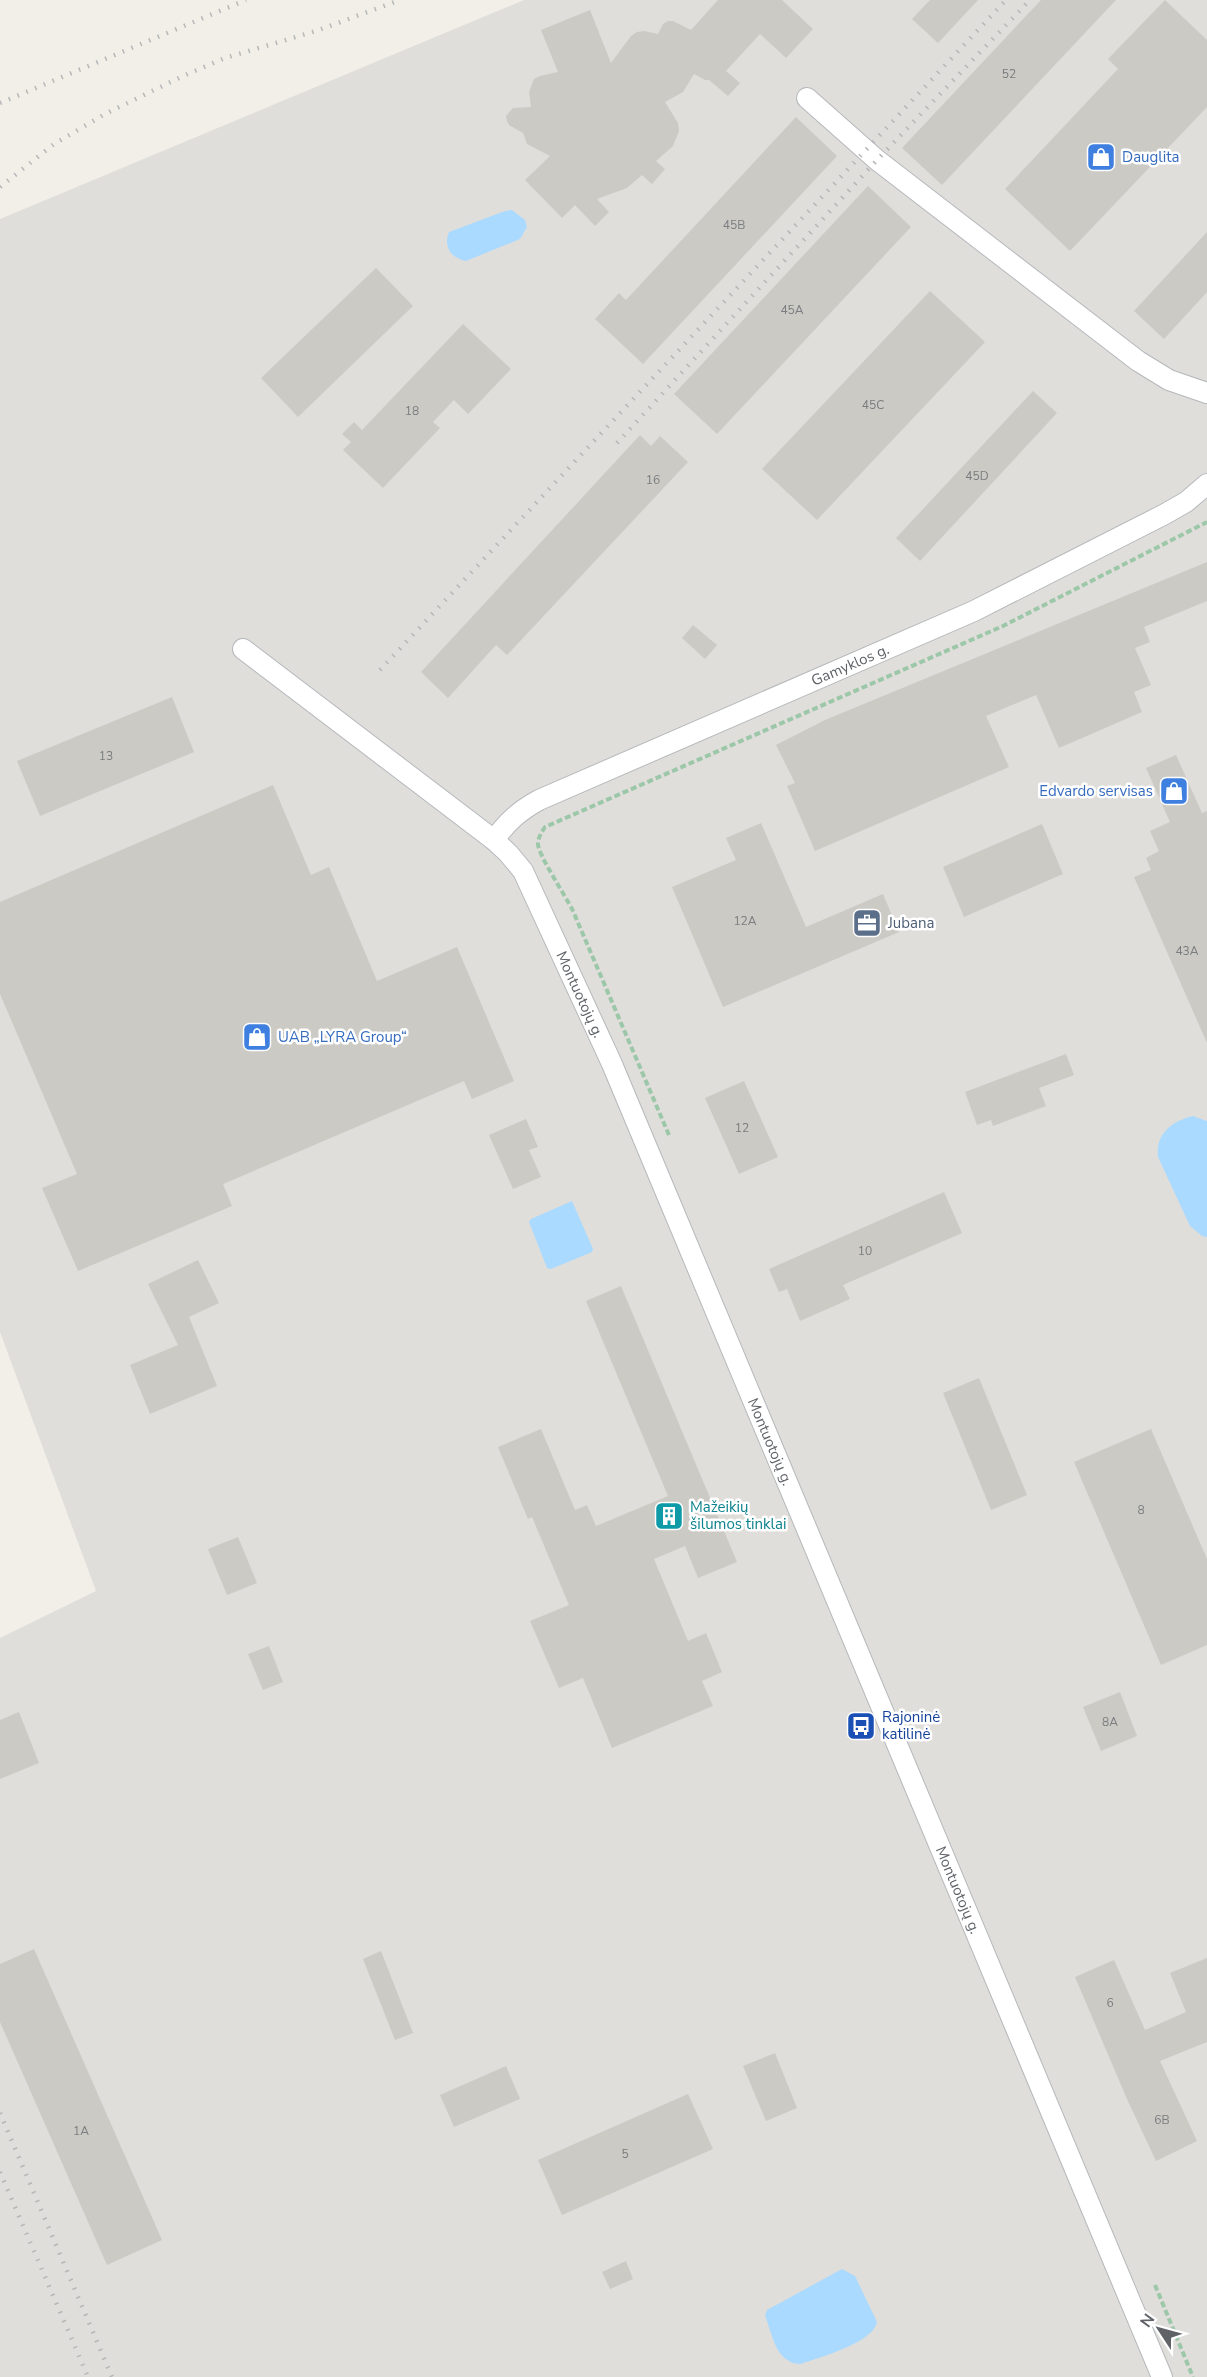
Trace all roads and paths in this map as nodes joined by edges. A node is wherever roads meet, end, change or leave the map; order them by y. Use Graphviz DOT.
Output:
graph roads {
  1 [pos="807,98"];
  2 [pos="1207,393"];
  3 [pos="1207,484"];
  4 [pos="1207,522"];
  5 [pos="243,649"];
  6 [pos="494,840"];
  7 [pos="669,1135"];
  8 [pos="1155,2285"];
  9 [pos="1162,2377"];
  10 [pos="1193,2377"];
  1 -- 2 [label="street"];
  3 -- 6 [label="street, Gamyklos g."];
  4 -- 7 [label="path"];
  5 -- 6 [label="street, Montuotojų g."];
  6 -- 9 [label="street, Montuotojų g."];
  8 -- 10 [label="path"];
}
